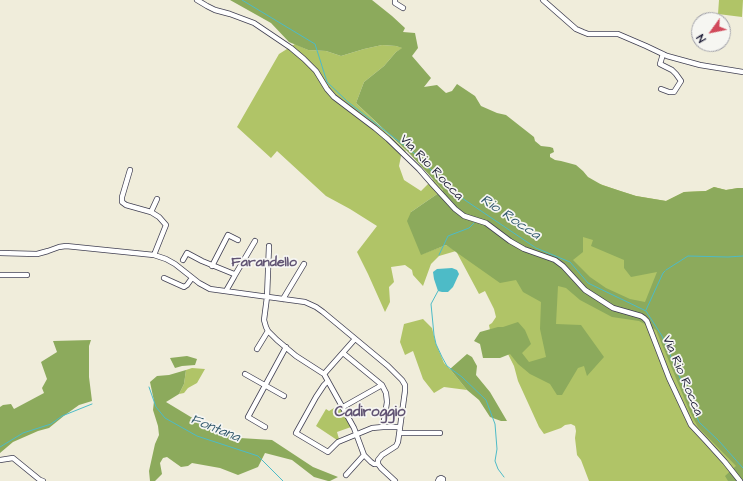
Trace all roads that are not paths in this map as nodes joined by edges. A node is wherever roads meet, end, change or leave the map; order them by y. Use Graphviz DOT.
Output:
graph roads {
  1 [pos="197,0"];
  2 [pos="395,0"];
  3 [pos="543,0"];
  4 [pos="404,8"];
  5 [pos="663,54"];
  6 [pos="742,71"];
  7 [pos="661,89"];
  8 [pos="130,170"];
  9 [pos="157,199"];
  10 [pos="151,212"];
  11 [pos="238,240"];
  12 [pos="255,241"];
  13 [pos="269,246"];
  14 [pos="0,253"];
  15 [pos="154,255"];
  16 [pos="184,260"];
  17 [pos="304,264"];
  18 [pos="212,266"];
  19 [pos="0,275"];
  20 [pos="27,275"];
  21 [pos="235,275"];
  22 [pos="164,278"];
  23 [pos="192,278"];
  24 [pos="226,292"];
  25 [pos="267,297"];
  26 [pos="283,299"];
  27 [pos="268,331"];
  28 [pos="354,339"];
  29 [pos="286,347"];
  30 [pos="256,349"];
  31 [pos="343,353"];
  32 [pos="244,374"];
  33 [pos="324,374"];
  34 [pos="328,381"];
  35 [pos="382,385"];
  36 [pos="265,386"];
  37 [pos="284,396"];
  38 [pos="343,408"];
  39 [pos="265,427"];
  40 [pos="383,427"];
  41 [pos="400,427"];
  42 [pos="400,433"];
  43 [pos="440,433"];
  44 [pos="356,435"];
  45 [pos="364,455"];
  46 [pos="0,460"];
  47 [pos="378,464"];
  48 [pos="346,475"];
  49 [pos="42,481"];
  50 [pos="395,481"];
  51 [pos="438,481"];
  52 [pos="443,481"];
  53 [pos="740,481"];
  1 -- 53 [label="street, Via Rio Rocca"];
  2 -- 4 [label="street"];
  3 -- 5 [label="street"];
  5 -- 6 [label="street"];
  5 -- 7 [label="street"];
  8 -- 10 [label="street"];
  9 -- 10 [label="street"];
  10 -- 15 [label="street"];
  11 -- 18 [label="street"];
  12 -- 21 [label="street"];
  13 -- 25 [label="street"];
  14 -- 15 [label="street"];
  15 -- 23 [label="street"];
  16 -- 18 [label="street"];
  17 -- 26 [label="street"];
  18 -- 21 [label="street"];
  19 -- 20 [label="street"];
  21 -- 24 [label="street"];
  22 -- 23 [label="street"];
  23 -- 24 [label="street"];
  24 -- 25 [label="street"];
  25 -- 26 [label="street"];
  25 -- 27 [label="street"];
  26 -- 28 [label="street"];
  27 -- 29 [label="street"];
  27 -- 30 [label="street"];
  28 -- 31 [label="street"];
  28 -- 41 [label="street"];
  29 -- 33 [label="street"];
  29 -- 36 [label="street"];
  31 -- 33 [label="street"];
  31 -- 35 [label="street"];
  32 -- 36 [label="street"];
  33 -- 34 [label="street"];
  34 -- 38 [label="street"];
  34 -- 44 [label="street"];
  35 -- 38 [label="street"];
  35 -- 40 [label="street"];
  36 -- 37 [label="street"];
  36 -- 39 [label="street"];
  38 -- 44 [label="street"];
  40 -- 41 [label="street"];
  40 -- 44 [label="street"];
  41 -- 42 [label="street"];
  42 -- 43 [label="street"];
  42 -- 47 [label="street"];
  44 -- 45 [label="street"];
  45 -- 47 [label="street"];
  45 -- 48 [label="street"];
  46 -- 49 [label="street"];
  47 -- 50 [label="street"];
  51 -- 52 [label="street"];
}
